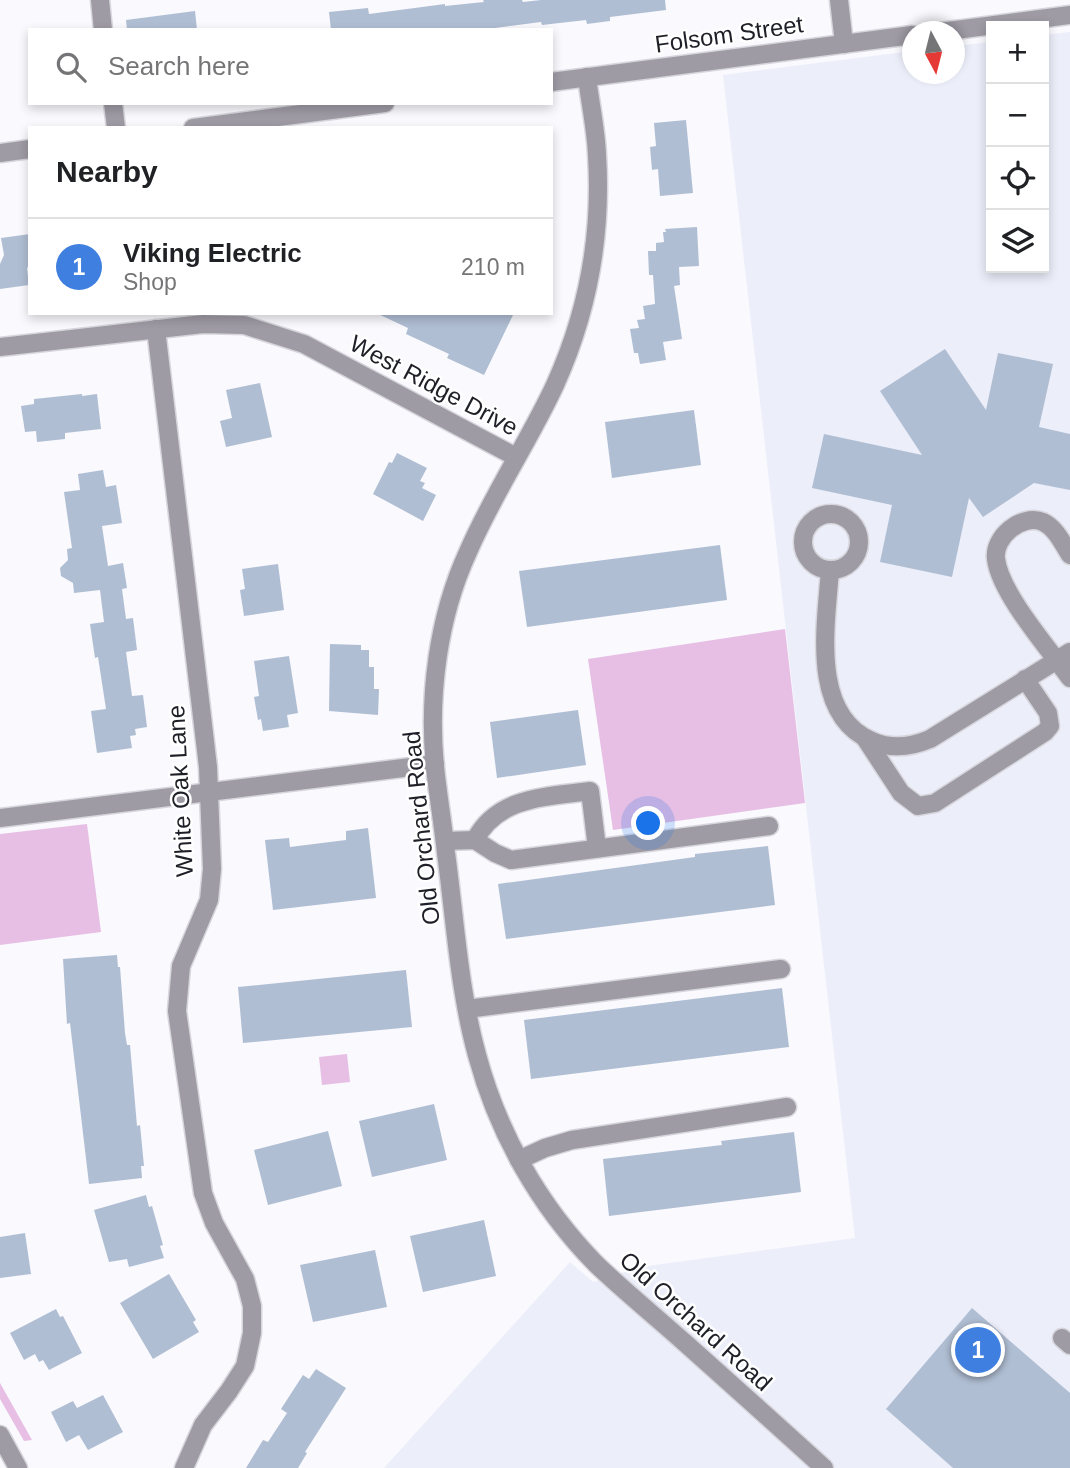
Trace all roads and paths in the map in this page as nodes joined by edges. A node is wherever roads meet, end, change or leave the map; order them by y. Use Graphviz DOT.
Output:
graph roads {
  1 [pos="100,0"];
  2 [pos="839,0"];
  3 [pos="1070,15"];
  4 [pos="103,28"];
  5 [pos="965,29"];
  6 [pos="902,36"];
  7 [pos="844,44"];
  8 [pos="587,77"];
  9 [pos="553,82"];
  10 [pos="113,105"];
  11 [pos="370,105"];
  12 [pos="116,126"];
  13 [pos="208,126"];
  14 [pos="28,149"];
  15 [pos="0,152"];
  16 [pos="156,329"];
  17 [pos="0,347"];
  18 [pos="516,457"];
  19 [pos="1070,555"];
  20 [pos="830,570"];
  21 [pos="1063,656"];
  22 [pos="1070,678"];
  23 [pos="1025,679"];
  24 [pos="865,738"];
  25 [pos="435,764"];
  26 [pos="209,792"];
  27 [pos="0,818"];
  28 [pos="769,826"];
  29 [pos="475,840"];
  30 [pos="445,841"];
  31 [pos="597,848"];
  32 [pos="781,969"];
  33 [pos="467,1009"];
  34 [pos="787,1107"];
  35 [pos="519,1160"];
  36 [pos="0,1435"];
  37 [pos="18,1468"];
  38 [pos="184,1468"];
  39 [pos="824,1468"];
  1 -- 4 [label="street"];
  2 -- 7 [label="street"];
  3 -- 5 [label="street"];
  6 -- 7 [label="street, Folsom Street"];
  7 -- 8 [label="street, Folsom Street"];
  8 -- 9 [label="street, Folsom Street"];
  8 -- 18 [label="street, Old Orchard Road"];
  10 -- 12 [label="street"];
  11 -- 13 [label="street"];
  14 -- 15 [label="street"];
  16 -- 17 [label="street, West Ridge Drive"];
  16 -- 18 [label="street, West Ridge Drive"];
  16 -- 26 [label="street, White Oak Lane"];
  18 -- 25 [label="street, Old Orchard Road"];
  19 -- 21 [label="street"];
  20 -- 24 [label="street"];
  21 -- 22 [label="street"];
  21 -- 23 [label="street"];
  23 -- 24 [label="street"];
  23 -- 24 [label="street"];
  25 -- 26 [label="street"];
  25 -- 30 [label="street, Old Orchard Road"];
  26 -- 27 [label="street"];
  26 -- 38 [label="street, White Oak Lane"];
  28 -- 31 [label="street"];
  29 -- 30 [label="street"];
  29 -- 31 [label="street"];
  29 -- 31 [label="street"];
  30 -- 33 [label="street, Old Orchard Road"];
  32 -- 33 [label="street"];
  33 -- 35 [label="street, Old Orchard Road"];
  34 -- 35 [label="street"];
  35 -- 39 [label="street, Old Orchard Road"];
  36 -- 37 [label="street"];
}
